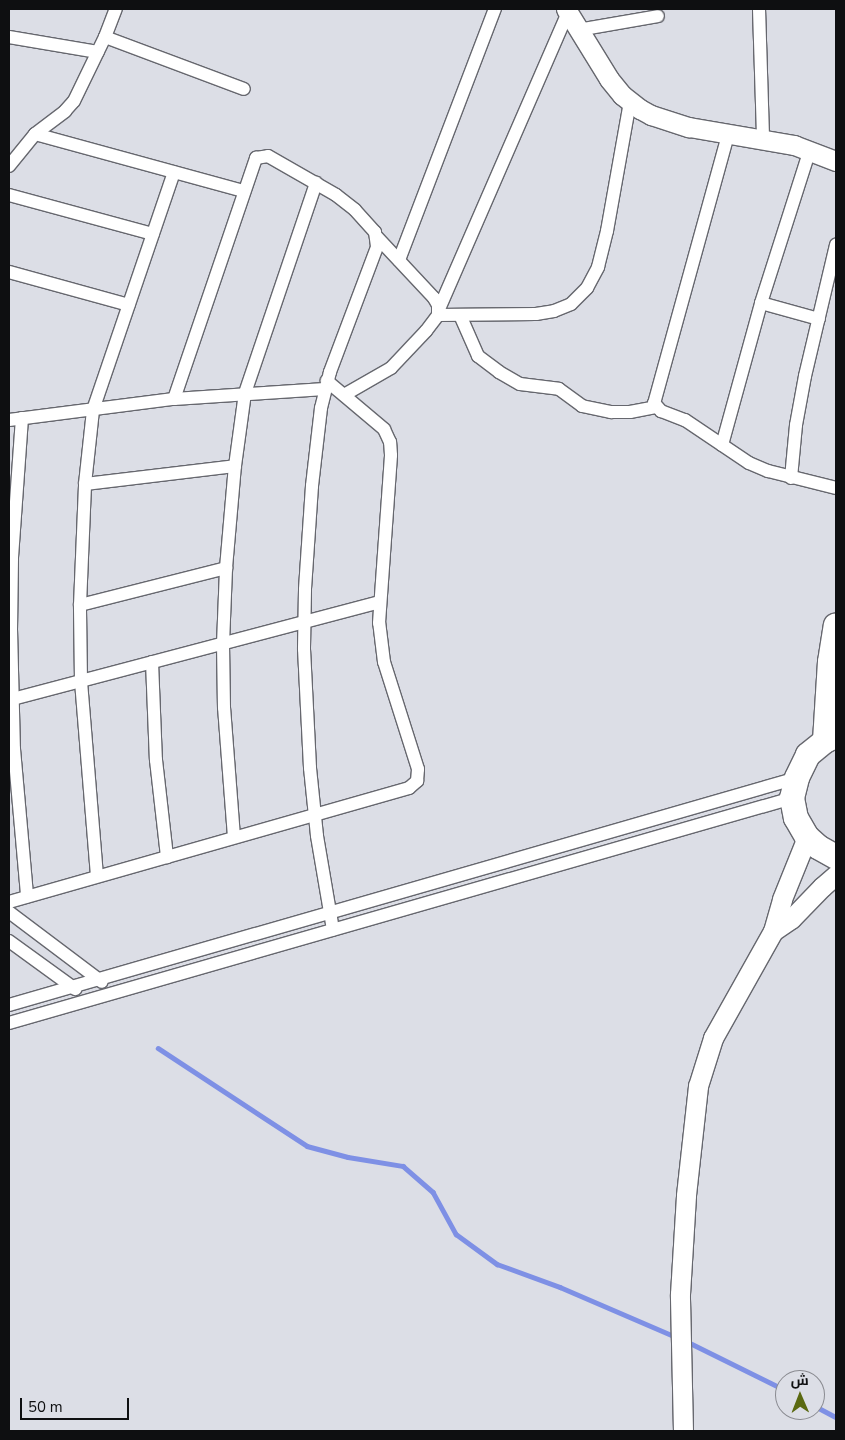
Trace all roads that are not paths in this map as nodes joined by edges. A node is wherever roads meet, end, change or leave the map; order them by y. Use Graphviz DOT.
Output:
graph roads {
  1 [pos="116,9"];
  2 [pos="495,9"];
  3 [pos="758,9"];
  4 [pos="567,10"];
  5 [pos="658,16"];
  6 [pos="578,30"];
  7 [pos="9,38"];
  8 [pos="105,38"];
  9 [pos="98,52"];
  10 [pos="244,89"];
  11 [pos="630,102"];
  12 [pos="35,134"];
  13 [pos="728,135"];
  14 [pos="763,139"];
  15 [pos="810,149"];
  16 [pos="836,161"];
  17 [pos="9,166"];
  18 [pos="174,172"];
  19 [pos="316,183"];
  20 [pos="244,191"];
  21 [pos="9,194"];
  22 [pos="152,234"];
  23 [pos="377,237"];
  24 [pos="836,245"];
  25 [pos="399,260"];
  26 [pos="9,272"];
  27 [pos="761,303"];
  28 [pos="129,305"];
  29 [pos="439,312"];
  30 [pos="460,314"];
  31 [pos="819,319"];
  32 [pos="326,385"];
  33 [pos="245,393"];
  34 [pos="344,395"];
  35 [pos="174,399"];
  36 [pos="656,408"];
  37 [pos="93,410"];
  38 [pos="15,419"];
  39 [pos="722,445"];
  40 [pos="235,466"];
  41 [pos="791,478"];
  42 [pos="85,484"];
  43 [pos="836,488"];
  44 [pos="226,568"];
  45 [pos="379,602"];
  46 [pos="80,605"];
  47 [pos="304,622"];
  48 [pos="836,624"];
  49 [pos="223,644"];
  50 [pos="152,662"];
  51 [pos="80,681"];
  52 [pos="10,700"];
  53 [pos="831,739"];
  54 [pos="794,788"];
  55 [pos="315,814"];
  56 [pos="234,837"];
  57 [pos="808,837"];
  58 [pos="167,857"];
  59 [pos="836,857"];
  60 [pos="836,875"];
  61 [pos="97,876"];
  62 [pos="27,896"];
  63 [pos="9,902"];
  64 [pos="9,912"];
  65 [pos="330,912"];
  66 [pos="333,930"];
  67 [pos="773,931"];
  68 [pos="9,940"];
  69 [pos="98,979"];
  70 [pos="71,986"];
  71 [pos="116,992"];
  72 [pos="90,1000"];
  73 [pos="9,1004"];
  74 [pos="9,1023"];
  75 [pos="683,1431"];
  1 -- 8 [label="street"];
  2 -- 25 [label="street"];
  3 -- 14 [label="street"];
  4 -- 6 [label="street"];
  4 -- 29 [label="street"];
  5 -- 6 [label="street"];
  6 -- 11 [label="street"];
  7 -- 9 [label="street"];
  8 -- 9 [label="street"];
  8 -- 10 [label="street"];
  9 -- 12 [label="street"];
  11 -- 13 [label="street"];
  11 -- 30 [label="street"];
  12 -- 17 [label="street"];
  12 -- 18 [label="street"];
  13 -- 14 [label="street"];
  13 -- 36 [label="street"];
  14 -- 15 [label="street"];
  15 -- 16 [label="street"];
  15 -- 27 [label="street"];
  18 -- 20 [label="street"];
  18 -- 22 [label="street"];
  19 -- 20 [label="street"];
  19 -- 23 [label="street"];
  19 -- 33 [label="street"];
  20 -- 35 [label="street"];
  21 -- 22 [label="street"];
  22 -- 28 [label="street"];
  23 -- 25 [label="street"];
  23 -- 32 [label="street"];
  24 -- 31 [label="street"];
  25 -- 29 [label="street"];
  26 -- 28 [label="street"];
  27 -- 31 [label="street"];
  27 -- 39 [label="street"];
  28 -- 37 [label="street"];
  29 -- 30 [label="street"];
  29 -- 34 [label="street"];
  30 -- 36 [label="street"];
  31 -- 41 [label="street"];
  32 -- 33 [label="street"];
  32 -- 34 [label="street"];
  32 -- 47 [label="street"];
  33 -- 35 [label="street"];
  33 -- 40 [label="street"];
  34 -- 45 [label="street"];
  35 -- 37 [label="street"];
  36 -- 39 [label="street"];
  37 -- 38 [label="street"];
  37 -- 42 [label="street"];
  38 -- 52 [label="street"];
  39 -- 41 [label="street"];
  40 -- 42 [label="street"];
  40 -- 44 [label="street"];
  41 -- 43 [label="street"];
  42 -- 46 [label="street"];
  44 -- 46 [label="street"];
  44 -- 49 [label="street"];
  45 -- 47 [label="street"];
  45 -- 55 [label="street"];
  46 -- 51 [label="street"];
  47 -- 49 [label="street"];
  47 -- 55 [label="street"];
  48 -- 53 [label="highway"];
  49 -- 50 [label="street"];
  49 -- 56 [label="street"];
  50 -- 51 [label="street"];
  50 -- 58 [label="street"];
  51 -- 52 [label="street"];
  51 -- 61 [label="street"];
  52 -- 62 [label="street"];
  53 -- 54 [label="highway"];
  54 -- 57 [label="highway"];
  54 -- 65 [label="street"];
  54 -- 66 [label="street"];
  55 -- 56 [label="street"];
  55 -- 65 [label="street"];
  56 -- 58 [label="street"];
  57 -- 59 [label="highway"];
  57 -- 67 [label="street"];
  58 -- 61 [label="street"];
  60 -- 67 [label="street"];
  61 -- 62 [label="street"];
  62 -- 63 [label="street"];
  64 -- 69 [label="street"];
  65 -- 66 [label="street"];
  65 -- 69 [label="street"];
  66 -- 71 [label="street"];
  67 -- 75 [label="street"];
  68 -- 70 [label="street"];
  69 -- 70 [label="street"];
  69 -- 71 [label="street"];
  70 -- 72 [label="street"];
  70 -- 73 [label="street"];
  71 -- 72 [label="street"];
  72 -- 74 [label="street"];
}
